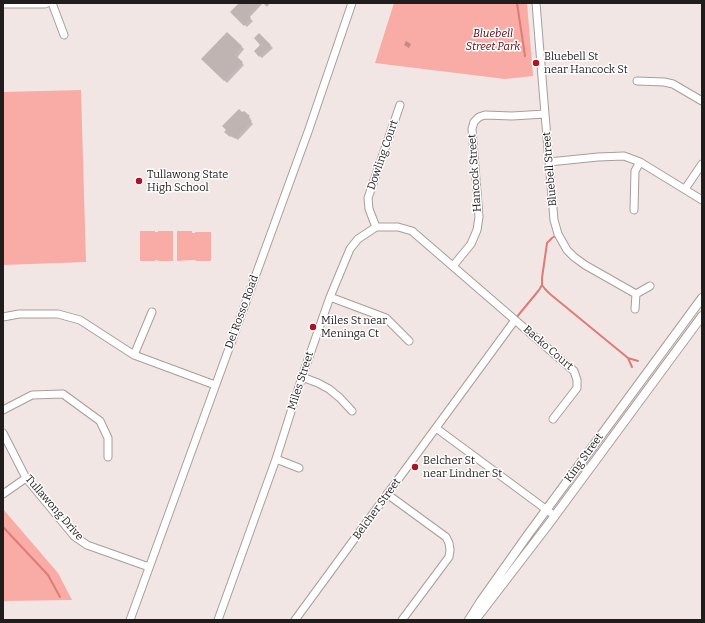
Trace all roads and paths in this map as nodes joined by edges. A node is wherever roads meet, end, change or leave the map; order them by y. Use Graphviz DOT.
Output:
graph roads {
  1 [pos="47,3"];
  2 [pos="52,3"];
  3 [pos="352,3"];
  4 [pos="536,3"];
  5 [pos="3,4"];
  6 [pos="64,35"];
  7 [pos="637,81"];
  8 [pos="702,101"];
  9 [pos="400,105"];
  10 [pos="545,114"];
  11 [pos="549,162"];
  12 [pos="640,162"];
  13 [pos="702,164"];
  14 [pos="684,189"];
  15 [pos="702,200"];
  16 [pos="634,210"];
  17 [pos="376,227"];
  18 [pos="453,266"];
  19 [pos="650,286"];
  20 [pos="636,294"];
  21 [pos="330,297"];
  22 [pos="702,298"];
  23 [pos="635,309"];
  24 [pos="152,312"];
  25 [pos="702,316"];
  26 [pos="3,317"];
  27 [pos="515,320"];
  28 [pos="409,340"];
  29 [pos="134,355"];
  30 [pos="302,376"];
  31 [pos="215,385"];
  32 [pos="3,410"];
  33 [pos="352,411"];
  34 [pos="553,419"];
  35 [pos="436,428"];
  36 [pos="3,433"];
  37 [pos="108,456"];
  38 [pos="276,459"];
  39 [pos="299,468"];
  40 [pos="26,478"];
  41 [pos="3,494"];
  42 [pos="388,494"];
  43 [pos="546,509"];
  44 [pos="555,516"];
  45 [pos="149,567"];
  46 [pos="130,620"];
  47 [pos="218,620"];
  48 [pos="295,620"];
  49 [pos="402,620"];
  50 [pos="469,620"];
  51 [pos="475,620"];
  1 -- 5 [label="street"];
  2 -- 6 [label="street"];
  3 -- 31 [label="street, Del Rosso Road"];
  4 -- 10 [label="street, Bluebell Street"];
  7 -- 8 [label="street"];
  9 -- 17 [label="street, Dowling Court"];
  10 -- 11 [label="street, Bluebell Street"];
  10 -- 18 [label="street, Hancock Street"];
  11 -- 12 [label="street"];
  11 -- 20 [label="street, Bluebell Street"];
  12 -- 14 [label="street"];
  12 -- 16 [label="street"];
  13 -- 14 [label="street"];
  14 -- 15 [label="street"];
  17 -- 18 [label="street"];
  17 -- 21 [label="street, Miles Street"];
  18 -- 27 [label="street"];
  19 -- 20 [label="street"];
  20 -- 23 [label="street"];
  21 -- 28 [label="street"];
  21 -- 30 [label="street, Miles Street"];
  22 -- 43 [label="main road, King Street"];
  24 -- 29 [label="street"];
  25 -- 44 [label="main road, King Street"];
  26 -- 29 [label="street"];
  27 -- 34 [label="street, Backo Court"];
  27 -- 35 [label="street, Belcher Street"];
  29 -- 31 [label="street"];
  30 -- 33 [label="street"];
  30 -- 38 [label="street, Miles Street"];
  31 -- 45 [label="street, Del Rosso Road"];
  32 -- 37 [label="street"];
  35 -- 42 [label="street, Belcher Street"];
  35 -- 43 [label="street"];
  36 -- 40 [label="street, Tullawong Drive"];
  38 -- 39 [label="street"];
  38 -- 47 [label="street, Miles Street"];
  40 -- 41 [label="street"];
  40 -- 45 [label="street, Tullawong Drive"];
  42 -- 48 [label="street, Belcher Street"];
  42 -- 49 [label="street"];
  43 -- 44 [label="street"];
  43 -- 50 [label="main road, King Street"];
  44 -- 51 [label="main road, King Street"];
  45 -- 46 [label="street, Del Rosso Road"];
}
